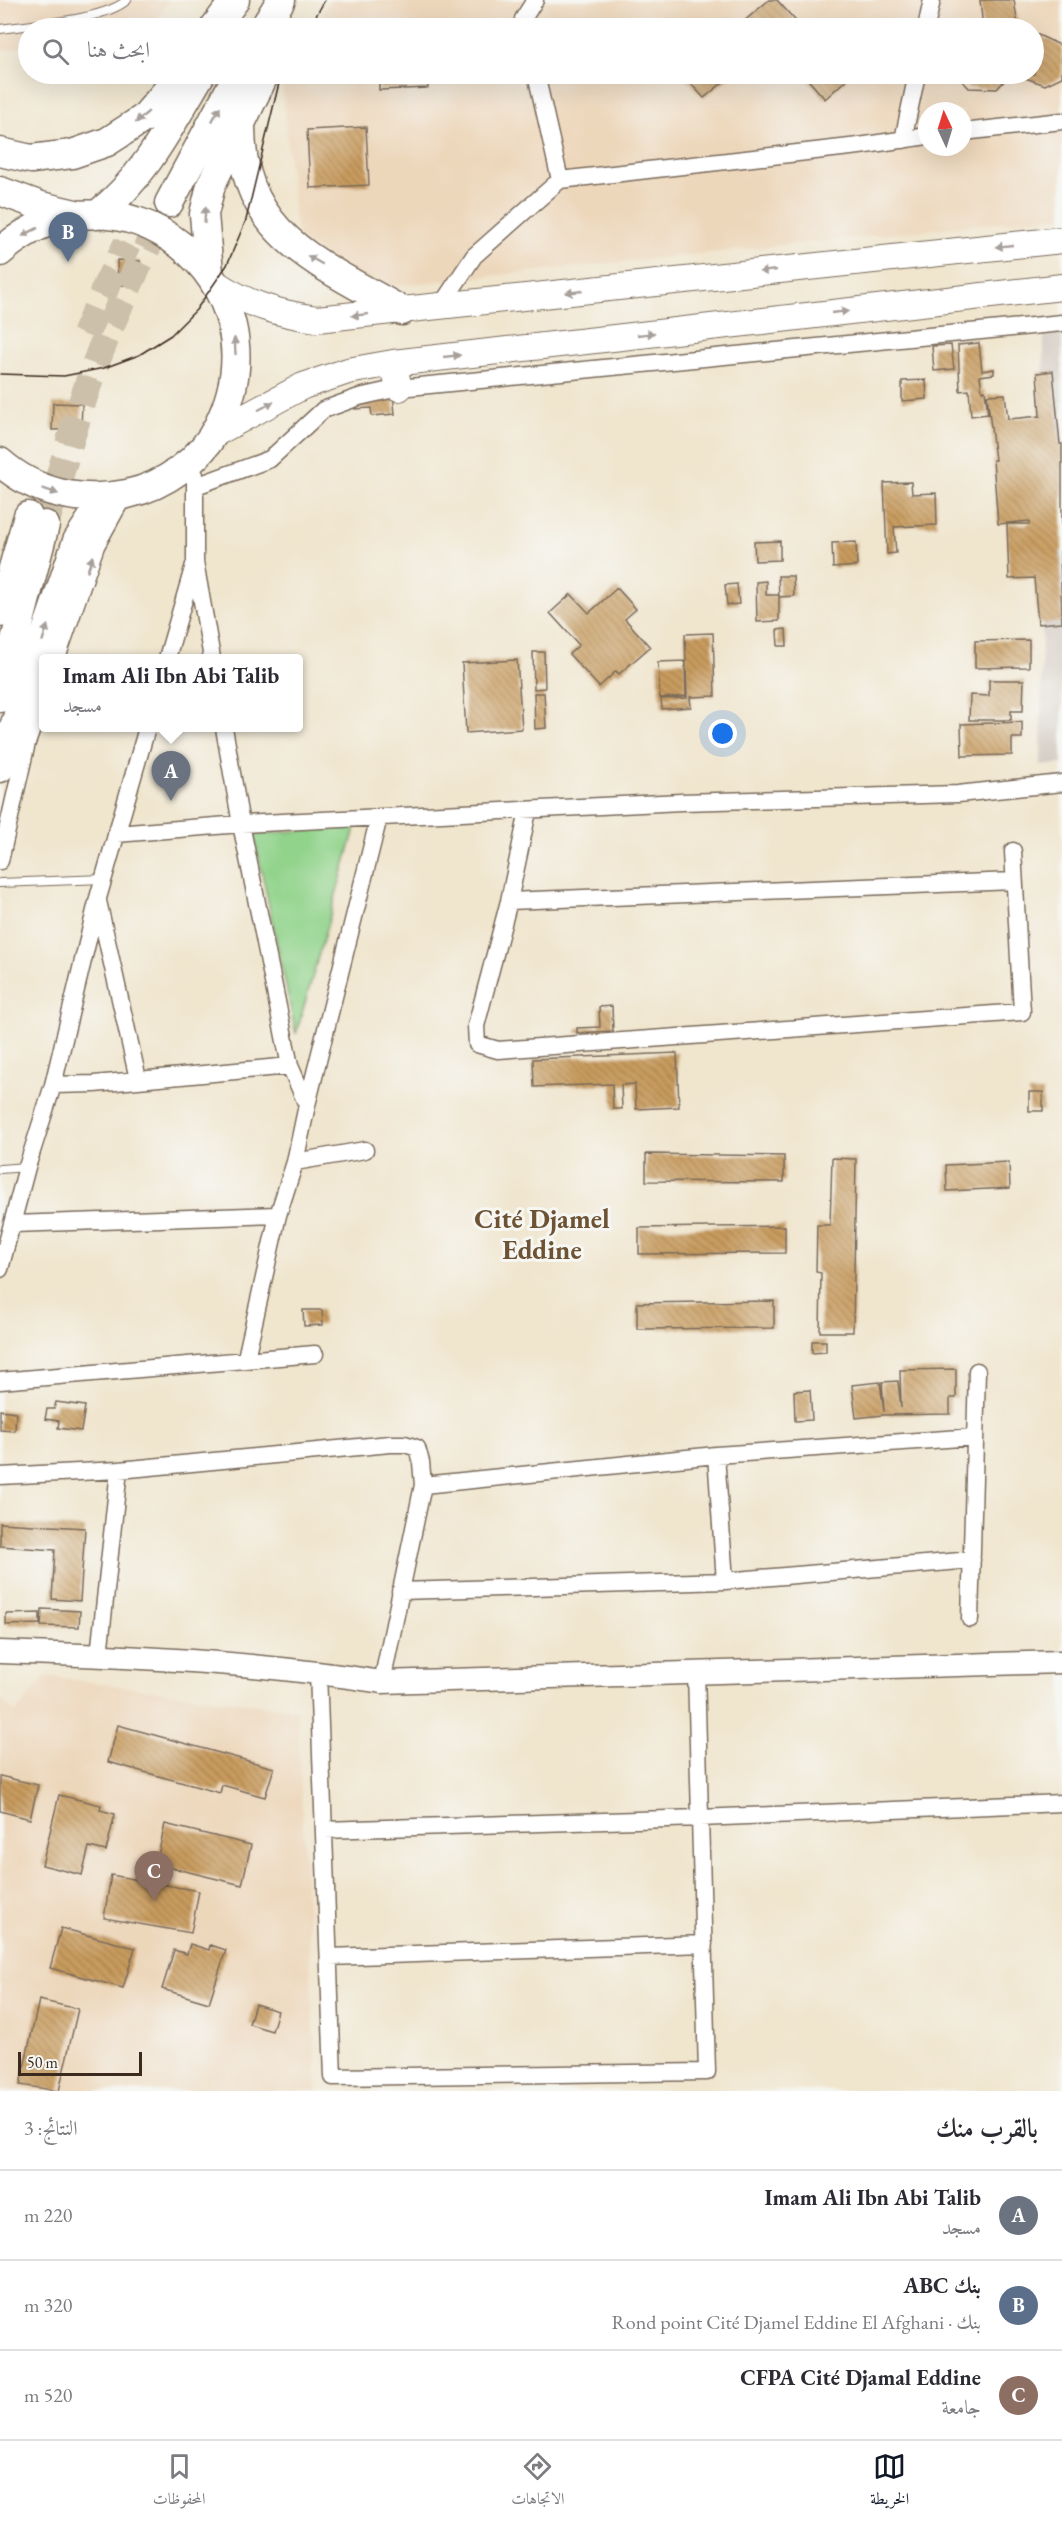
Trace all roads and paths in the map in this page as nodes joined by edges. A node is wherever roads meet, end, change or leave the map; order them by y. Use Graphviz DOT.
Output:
graph roads {
  1 [pos="127,0"];
  2 [pos="235,0"];
  3 [pos="245,0"];
  4 [pos="250,0"];
  5 [pos="281,0"];
  6 [pos="300,0"];
  7 [pos="535,0"];
  8 [pos="932,0"];
  9 [pos="69,18"];
  10 [pos="222,18"];
  11 [pos="234,18"];
  12 [pos="241,18"];
  13 [pos="270,18"];
  14 [pos="291,18"];
  15 [pos="525,18"];
  16 [pos="928,18"];
  17 [pos="18,26"];
  18 [pos="0,29"];
  19 [pos="173,84"];
  20 [pos="195,84"];
  21 [pos="209,84"];
  22 [pos="232,84"];
  23 [pos="260,84"];
  24 [pos="538,84"];
  25 [pos="915,84"];
  26 [pos="1062,121"];
  27 [pos="241,126"];
  28 [pos="972,131"];
  29 [pos="918,138"];
  30 [pos="903,140"];
  31 [pos="0,152"];
  32 [pos="560,180"];
  33 [pos="0,191"];
  34 [pos="90,215"];
  35 [pos="1062,240"];
  36 [pos="0,252"];
  37 [pos="213,279"];
  38 [pos="1062,287"];
  39 [pos="440,307"];
  40 [pos="402,311"];
  41 [pos="1062,323"];
  42 [pos="393,363"];
  43 [pos="399,388"];
  44 [pos="214,434"];
  45 [pos="195,457"];
  46 [pos="0,462"];
  47 [pos="196,486"];
  48 [pos="118,495"];
  49 [pos="195,562"];
  50 [pos="0,613"];
  51 [pos="58,654"];
  52 [pos="168,654"];
  53 [pos="211,654"];
  54 [pos="0,698"];
  55 [pos="39,710"];
  56 [pos="146,732"];
  57 [pos="225,732"];
  58 [pos="27,743"];
  59 [pos="0,768"];
  60 [pos="1062,783"];
  61 [pos="0,790"];
  62 [pos="528,811"];
  63 [pos="379,818"];
  64 [pos="241,824"];
  65 [pos="116,834"];
  66 [pos="1013,851"];
  67 [pos="0,861"];
  68 [pos="103,879"];
  69 [pos="1014,881"];
  70 [pos="0,883"];
  71 [pos="98,898"];
  72 [pos="509,900"];
  73 [pos="290,1066"];
  74 [pos="138,1079"];
  75 [pos="53,1085"];
  76 [pos="307,1105"];
  77 [pos="365,1150"];
  78 [pos="295,1162"];
  79 [pos="27,1167"];
  80 [pos="0,1169"];
  81 [pos="278,1215"];
  82 [pos="13,1224"];
  83 [pos="0,1269"];
  84 [pos="315,1354"];
  85 [pos="246,1358"];
  86 [pos="976,1371"];
  87 [pos="0,1381"];
  88 [pos="975,1437"];
  89 [pos="716,1455"];
  90 [pos="119,1470"];
  91 [pos="0,1476"];
  92 [pos="423,1485"];
  93 [pos="972,1560"];
  94 [pos="725,1581"];
  95 [pos="400,1591"];
  96 [pos="970,1619"];
  97 [pos="0,1652"];
  98 [pos="99,1655"];
  99 [pos="1062,1662"];
  100 [pos="696,1671"];
  101 [pos="318,1672"];
  102 [pos="382,1682"];
  103 [pos="1062,1803"];
  104 [pos="700,1818"];
  105 [pos="324,1830"];
  106 [pos="704,1944"];
  107 [pos="328,1957"];
  1 -- 9 [label="lane"];
  2 -- 10 [label="highway"];
  3 -- 11 [label="highway"];
  4 -- 12 [label="highway"];
  5 -- 13 [label="highway"];
  6 -- 14 [label="highway"];
  7 -- 15 [label="street"];
  8 -- 16 [label="street"];
  17 -- 18 [label="lane"];
  19 -- 31 [label="highway, one-way"];
  20 -- 34 [label="highway"];
  21 -- 22 [label="highway, one-way"];
  23 -- 27 [label="highway"];
  24 -- 32 [label="street"];
  25 -- 30 [label="street"];
  26 -- 28 [label="street"];
  37 -- 27 [label="highway, one-way"];
  40 -- 27 [label="highway, one-way"];
  29 -- 30 [label="street"];
  30 -- 32 [label="street"];
  32 -- 39 [label="street"];
  33 -- 34 [label="highway"];
  34 -- 36 [label="highway, one-way"];
  34 -- 37 [label="highway"];
  35 -- 39 [label="main road, one-way"];
  40 -- 37 [label="main road, one-way"];
  44 -- 37 [label="highway, one-way"];
  42 -- 38 [label="main road, one-way"];
  39 -- 40 [label="main road"];
  41 -- 43 [label="street"];
  42 -- 43 [label="main road"];
  44 -- 42 [label="main road, one-way"];
  43 -- 47 [label="street"];
  44 -- 45 [label="highway"];
  45 -- 47 [label="street"];
  45 -- 48 [label="highway"];
  46 -- 48 [label="highway, one-way"];
  47 -- 49 [label="street"];
  51 -- 48 [label="street, one-way"];
  59 -- 48 [label="highway, one-way"];
  49 -- 52 [label="street"];
  49 -- 53 [label="street"];
  50 -- 54 [label="highway"];
  55 -- 58 [label="street"];
  56 -- 65 [label="street"];
  57 -- 64 [label="street"];
  58 -- 61 [label="highway"];
  58 -- 67 [label="street"];
  60 -- 62 [label="street"];
  62 -- 63 [label="street"];
  62 -- 72 [label="street"];
  63 -- 64 [label="street"];
  63 -- 76 [label="street"];
  64 -- 65 [label="street"];
  64 -- 73 [label="street"];
  65 -- 68 [label="street"];
  66 -- 69 [label="street"];
  68 -- 70 [label="lane"];
  68 -- 71 [label="street"];
  69 -- 72 [label="street"];
  69 -- 72 [label="street"];
  71 -- 74 [label="street"];
  71 -- 75 [label="street"];
  73 -- 74 [label="street"];
  73 -- 76 [label="street"];
  74 -- 75 [label="street"];
  75 -- 79 [label="street"];
  76 -- 78 [label="street"];
  77 -- 78 [label="street"];
  78 -- 81 [label="street"];
  79 -- 80 [label="lane"];
  79 -- 82 [label="street"];
  81 -- 82 [label="street"];
  81 -- 85 [label="street"];
  82 -- 83 [label="street"];
  84 -- 85 [label="street"];
  85 -- 87 [label="street"];
  86 -- 88 [label="street"];
  88 -- 89 [label="street"];
  88 -- 93 [label="street"];
  89 -- 92 [label="street"];
  89 -- 94 [label="street"];
  90 -- 91 [label="street"];
  90 -- 92 [label="street"];
  90 -- 98 [label="street"];
  92 -- 95 [label="street"];
  93 -- 94 [label="street"];
  93 -- 96 [label="street"];
  94 -- 95 [label="street"];
  95 -- 102 [label="street"];
  97 -- 98 [label="street"];
  98 -- 101 [label="street"];
  99 -- 100 [label="street"];
  100 -- 102 [label="street"];
  100 -- 104 [label="street"];
  101 -- 102 [label="street"];
  101 -- 105 [label="street"];
  103 -- 104 [label="street"];
  104 -- 105 [label="street"];
  104 -- 106 [label="street"];
  105 -- 107 [label="street"];
  106 -- 107 [label="street"];
  106 -- 107 [label="street"];
}
